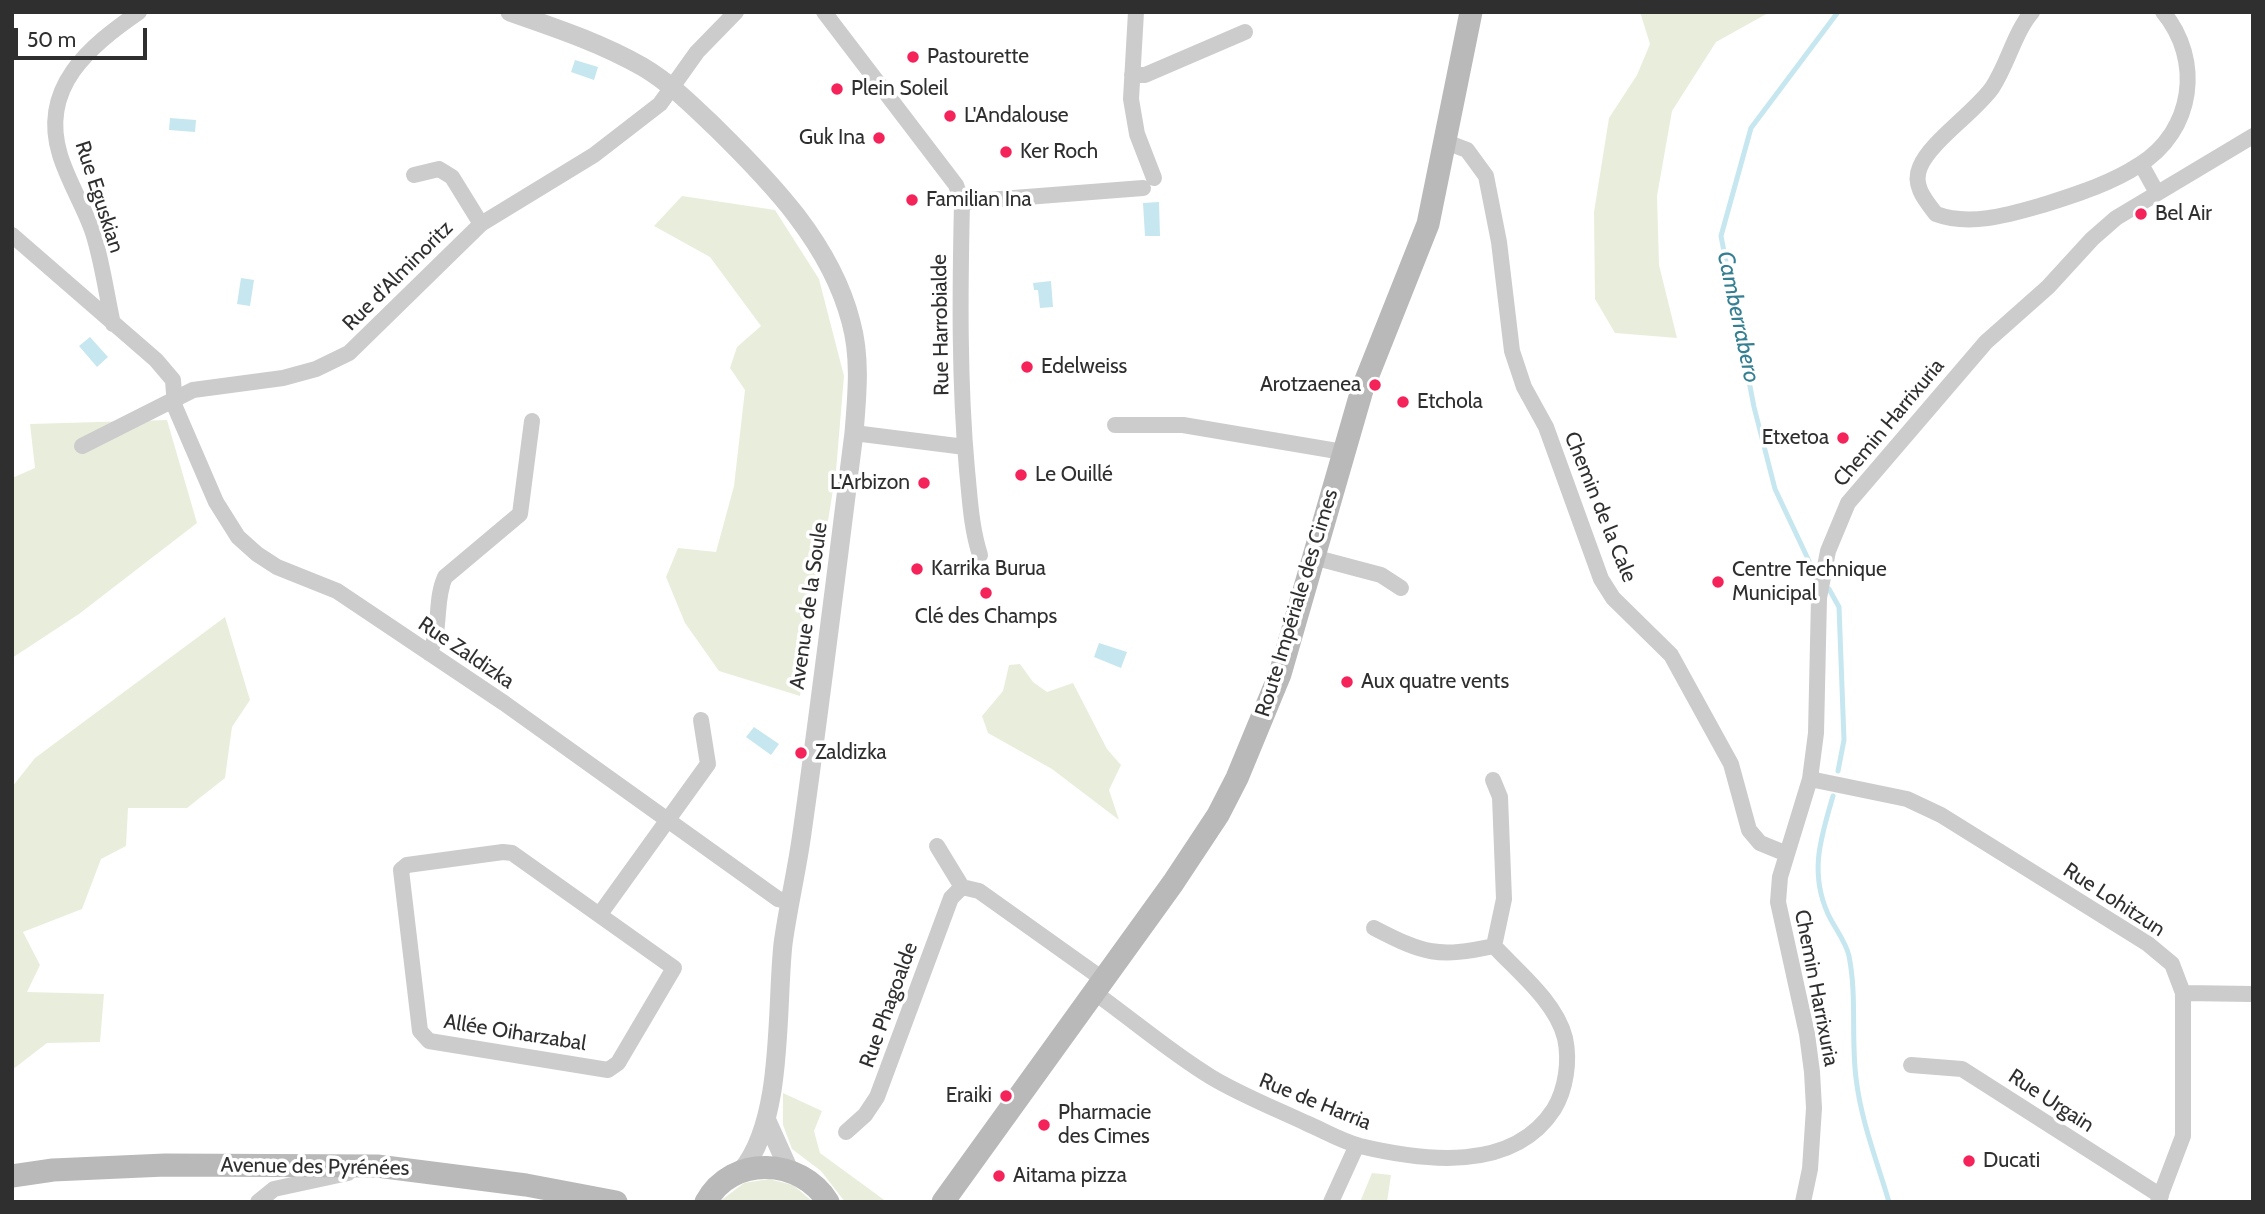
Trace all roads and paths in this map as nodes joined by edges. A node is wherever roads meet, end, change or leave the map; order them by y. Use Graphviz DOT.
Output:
graph roads {
  1 [pos="139,12"];
  2 [pos="510,12"];
  3 [pos="736,12"];
  4 [pos="824,12"];
  5 [pos="1136,12"];
  6 [pos="1471,12"];
  7 [pos="2032,12"];
  8 [pos="2164,12"];
  9 [pos="1245,32"];
  10 [pos="1132,75"];
  11 [pos="672,87"];
  12 [pos="2253,136"];
  13 [pos="1446,142"];
  14 [pos="2141,164"];
  15 [pos="414,175"];
  16 [pos="2157,193"];
  17 [pos="962,202"];
  18 [pos="481,224"];
  19 [pos="12,235"];
  20 [pos="113,324"];
  21 [pos="175,400"];
  22 [pos="532,421"];
  23 [pos="1115,425"];
  24 [pos="854,433"];
  25 [pos="82,446"];
  26 [pos="965,447"];
  27 [pos="1343,452"];
  28 [pos="979,555"];
  29 [pos="1313,557"];
  30 [pos="1401,588"];
  31 [pos="429,653"];
  32 [pos="701,720"];
  33 [pos="1810,779"];
  34 [pos="1493,780"];
  35 [pos="668,820"];
  36 [pos="937,846"];
  37 [pos="1787,854"];
  38 [pos="962,887"];
  39 [pos="789,901"];
  40 [pos="600,914"];
  41 [pos="1374,928"];
  42 [pos="1494,946"];
  43 [pos="1099,986"];
  44 [pos="2183,993"];
  45 [pos="2253,994"];
  46 [pos="1910,1065"];
  47 [pos="767,1121"];
  48 [pos="846,1132"];
  49 [pos="1357,1145"];
  50 [pos="377,1166"];
  51 [pos="743,1170"];
  52 [pos="789,1170"];
  53 [pos="12,1176"];
  54 [pos="708,1198"];
  55 [pos="2160,1199"];
  56 [pos="258,1202"];
  57 [pos="616,1202"];
  58 [pos="688,1202"];
  59 [pos="828,1202"];
  60 [pos="943,1202"];
  61 [pos="1331,1202"];
  62 [pos="1803,1202"];
  1 -- 20 [label="street, Rue Eguskian"];
  2 -- 11 [label="street, Avenue de la Soule"];
  3 -- 11 [label="street, Rue d'Alminoritz"];
  4 -- 17 [label="street, Rue Harrobialde"];
  5 -- 10 [label="street"];
  6 -- 13 [label="main road, Route Impériale des Cimes"];
  7 -- 14 [label="street"];
  8 -- 14 [label="street"];
  9 -- 10 [label="street"];
  10 -- 17 [label="street"];
  11 -- 18 [label="street, Rue d'Alminoritz"];
  11 -- 24 [label="street, Avenue de la Soule"];
  12 -- 16 [label="street, Chemin Harrixuria"];
  13 -- 27 [label="main road, Route Impériale des Cimes"];
  13 -- 37 [label="street, Chemin de la Cale"];
  14 -- 16 [label="street"];
  15 -- 18 [label="street"];
  16 -- 33 [label="street, Chemin Harrixuria"];
  17 -- 26 [label="street, Rue Harrobialde"];
  18 -- 21 [label="street, Rue d'Alminoritz"];
  19 -- 20 [label="street"];
  20 -- 21 [label="street"];
  21 -- 25 [label="street, Rue d'Alminoritz"];
  21 -- 31 [label="street, Rue Zaldizka"];
  22 -- 31 [label="street"];
  23 -- 27 [label="street"];
  24 -- 26 [label="street"];
  24 -- 39 [label="street, Avenue de la Soule"];
  26 -- 28 [label="street, Rue Harrobialde"];
  27 -- 29 [label="main road, Route Impériale des Cimes"];
  29 -- 30 [label="street"];
  29 -- 43 [label="main road, Route Impériale des Cimes"];
  31 -- 35 [label="street, Rue Zaldizka"];
  32 -- 35 [label="street"];
  33 -- 37 [label="street, Chemin Harrixuria"];
  33 -- 44 [label="street, Rue Lohitzun"];
  34 -- 42 [label="street"];
  35 -- 39 [label="street, Rue Zaldizka"];
  35 -- 40 [label="street"];
  36 -- 38 [label="street"];
  37 -- 62 [label="street, Chemin Harrixuria"];
  38 -- 43 [label="street"];
  38 -- 48 [label="street, Rue Phagoalde"];
  39 -- 47 [label="street, Avenue de la Soule"];
  40 -- 40 [label="street, Allée Oiharzabal"];
  41 -- 42 [label="street"];
  42 -- 49 [label="street, Rue de Harria"];
  43 -- 49 [label="street, Rue de Harria"];
  43 -- 60 [label="main road, Route Impériale des Cimes"];
  44 -- 45 [label="street"];
  44 -- 55 [label="street, Rue Lohitzun"];
  46 -- 55 [label="street, Rue Urgain"];
  47 -- 51 [label="street, Avenue de la Soule"];
  47 -- 52 [label="street, Avenue de la Soule"];
  49 -- 61 [label="street"];
  50 -- 53 [label="main road, Avenue des Pyrénées"];
  50 -- 56 [label="street"];
  50 -- 57 [label="main road, Avenue des Pyrénées"];
  51 -- 52 [label="main road"];
  51 -- 54 [label="main road"];
  52 -- 59 [label="main road"];
  54 -- 58 [label="main road"];
}
